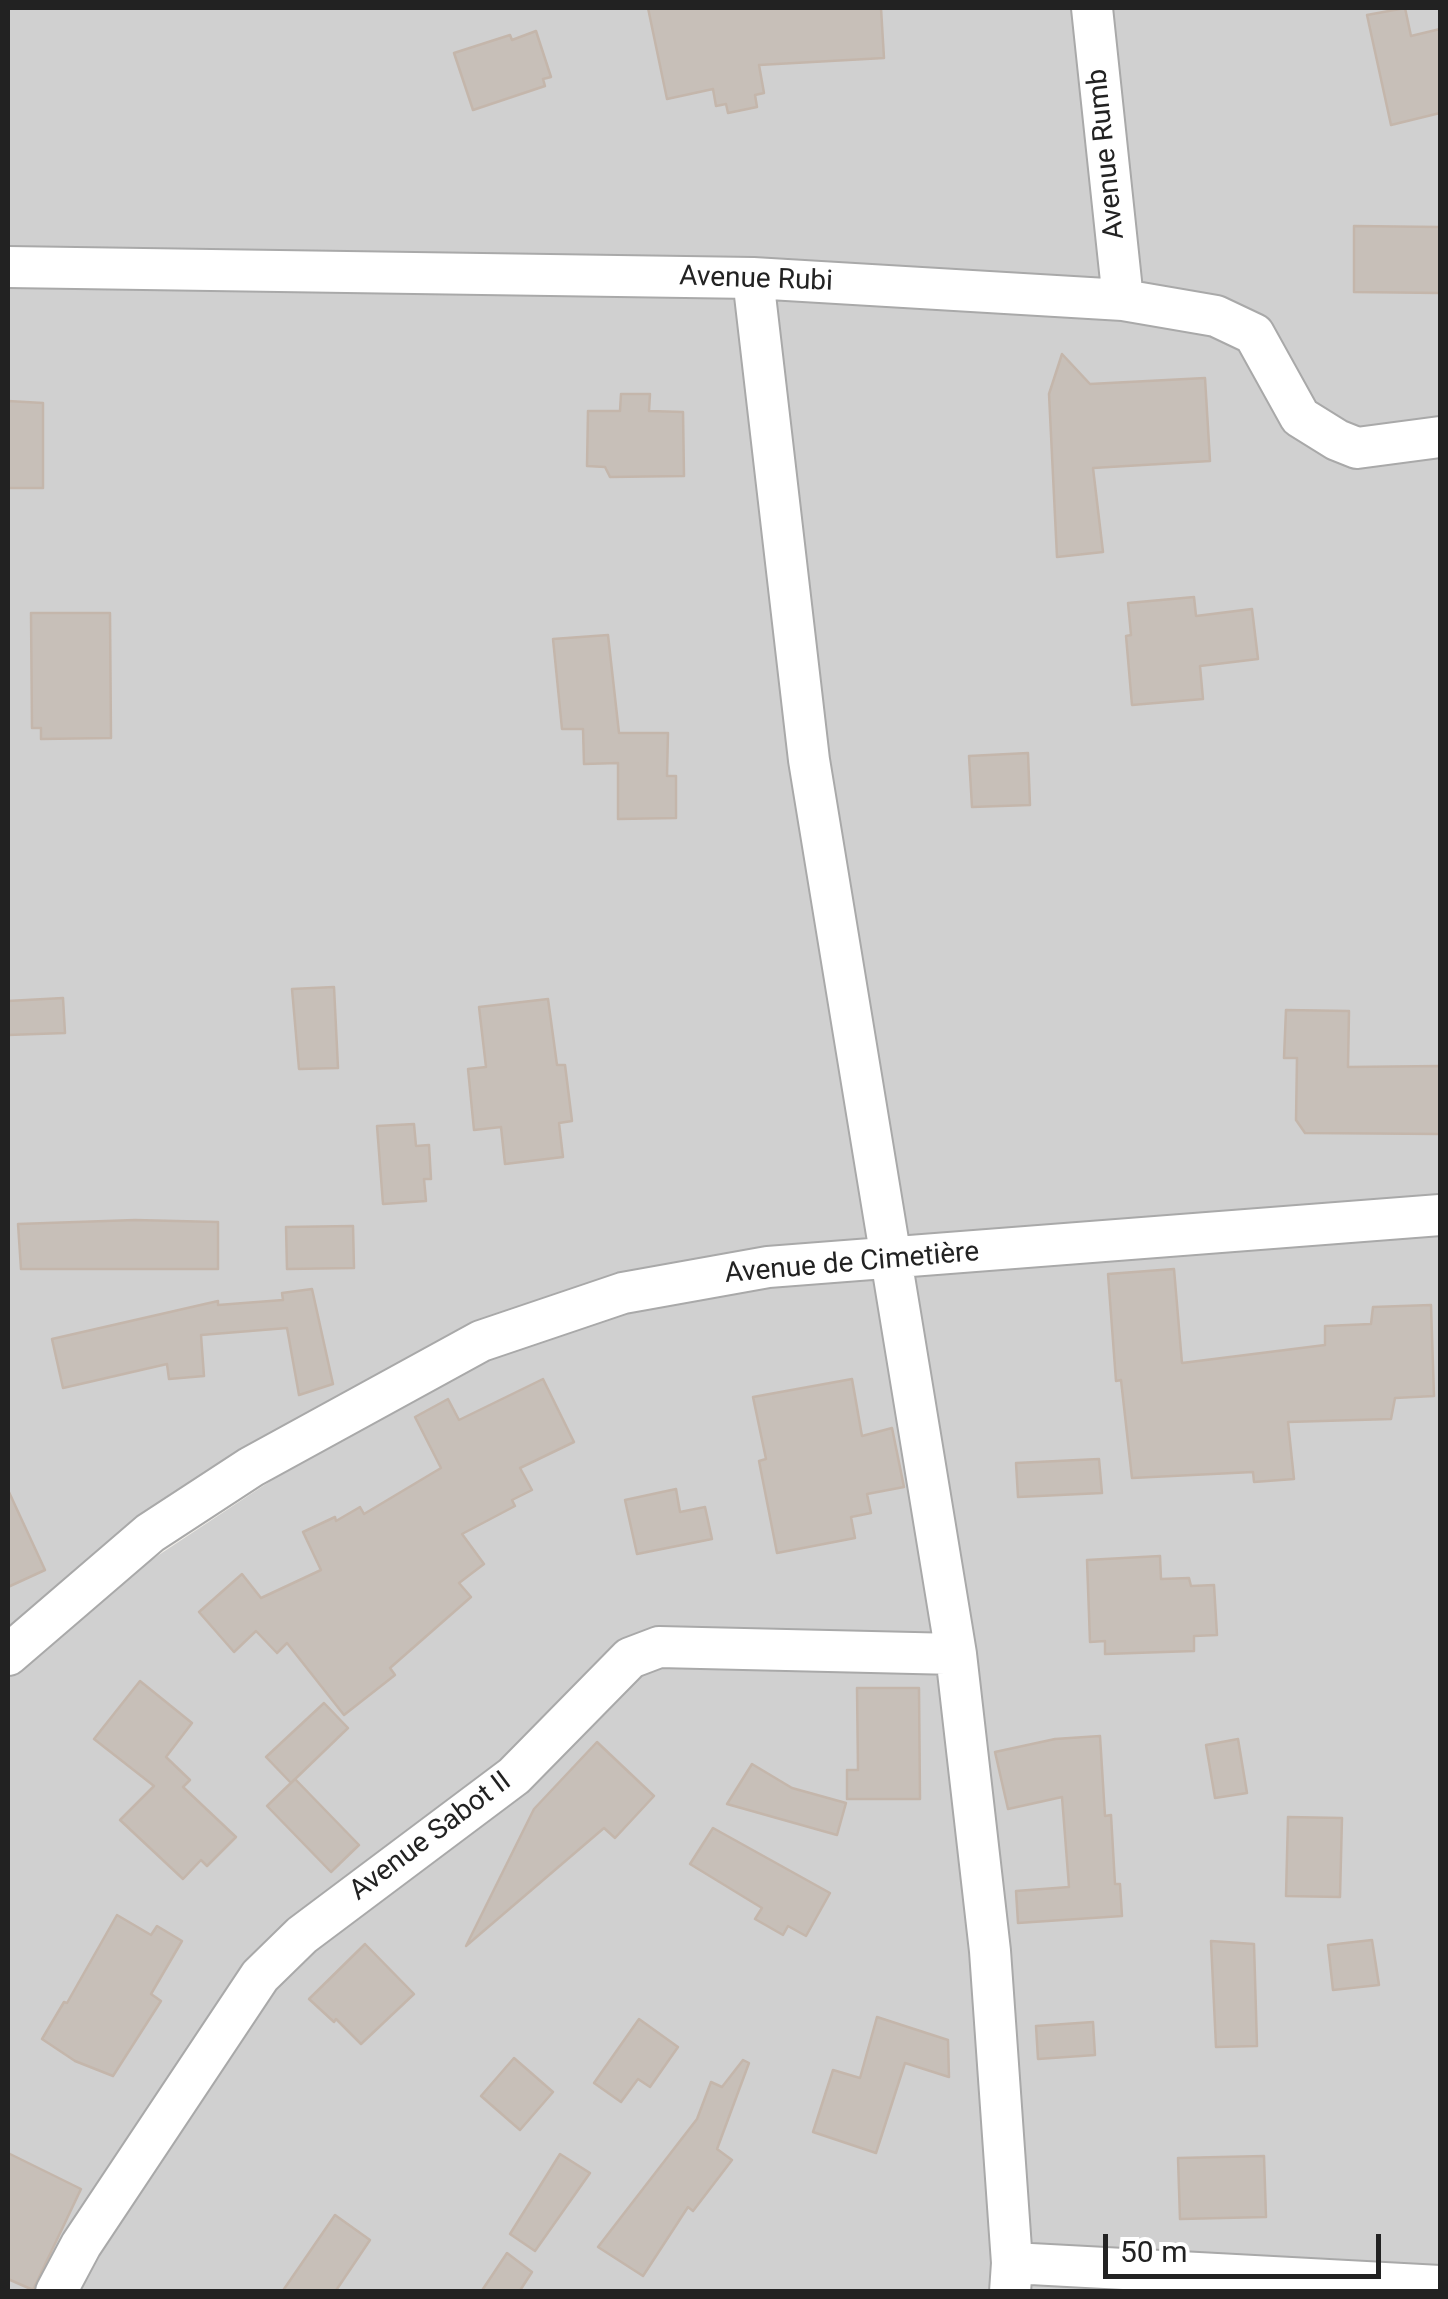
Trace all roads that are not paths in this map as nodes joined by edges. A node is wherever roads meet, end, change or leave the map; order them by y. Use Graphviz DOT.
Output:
graph roads {
  1 [pos="1092,8"];
  2 [pos="8,268"];
  3 [pos="753,278"];
  4 [pos="1123,300"];
  5 [pos="1440,437"];
  6 [pos="1440,1215"];
  7 [pos="890,1260"];
  8 [pos="956,1654"];
  9 [pos="8,1655"];
  10 [pos="1011,2277"];
  11 [pos="1440,2286"];
  12 [pos="56,2292"];
  1 -- 4 [label="street, Avenue Rumb"];
  2 -- 3 [label="street, Avenue Rubi"];
  3 -- 4 [label="street, Avenue Rubi"];
  3 -- 7 [label="street"];
  4 -- 5 [label="street, Avenue Rubi"];
  6 -- 7 [label="street, Avenue de Cimetière"];
  7 -- 8 [label="street"];
  7 -- 9 [label="street, Avenue de Cimetière"];
  8 -- 10 [label="street"];
  8 -- 12 [label="street, Avenue Sabot II"];
  10 -- 11 [label="street"];
}
